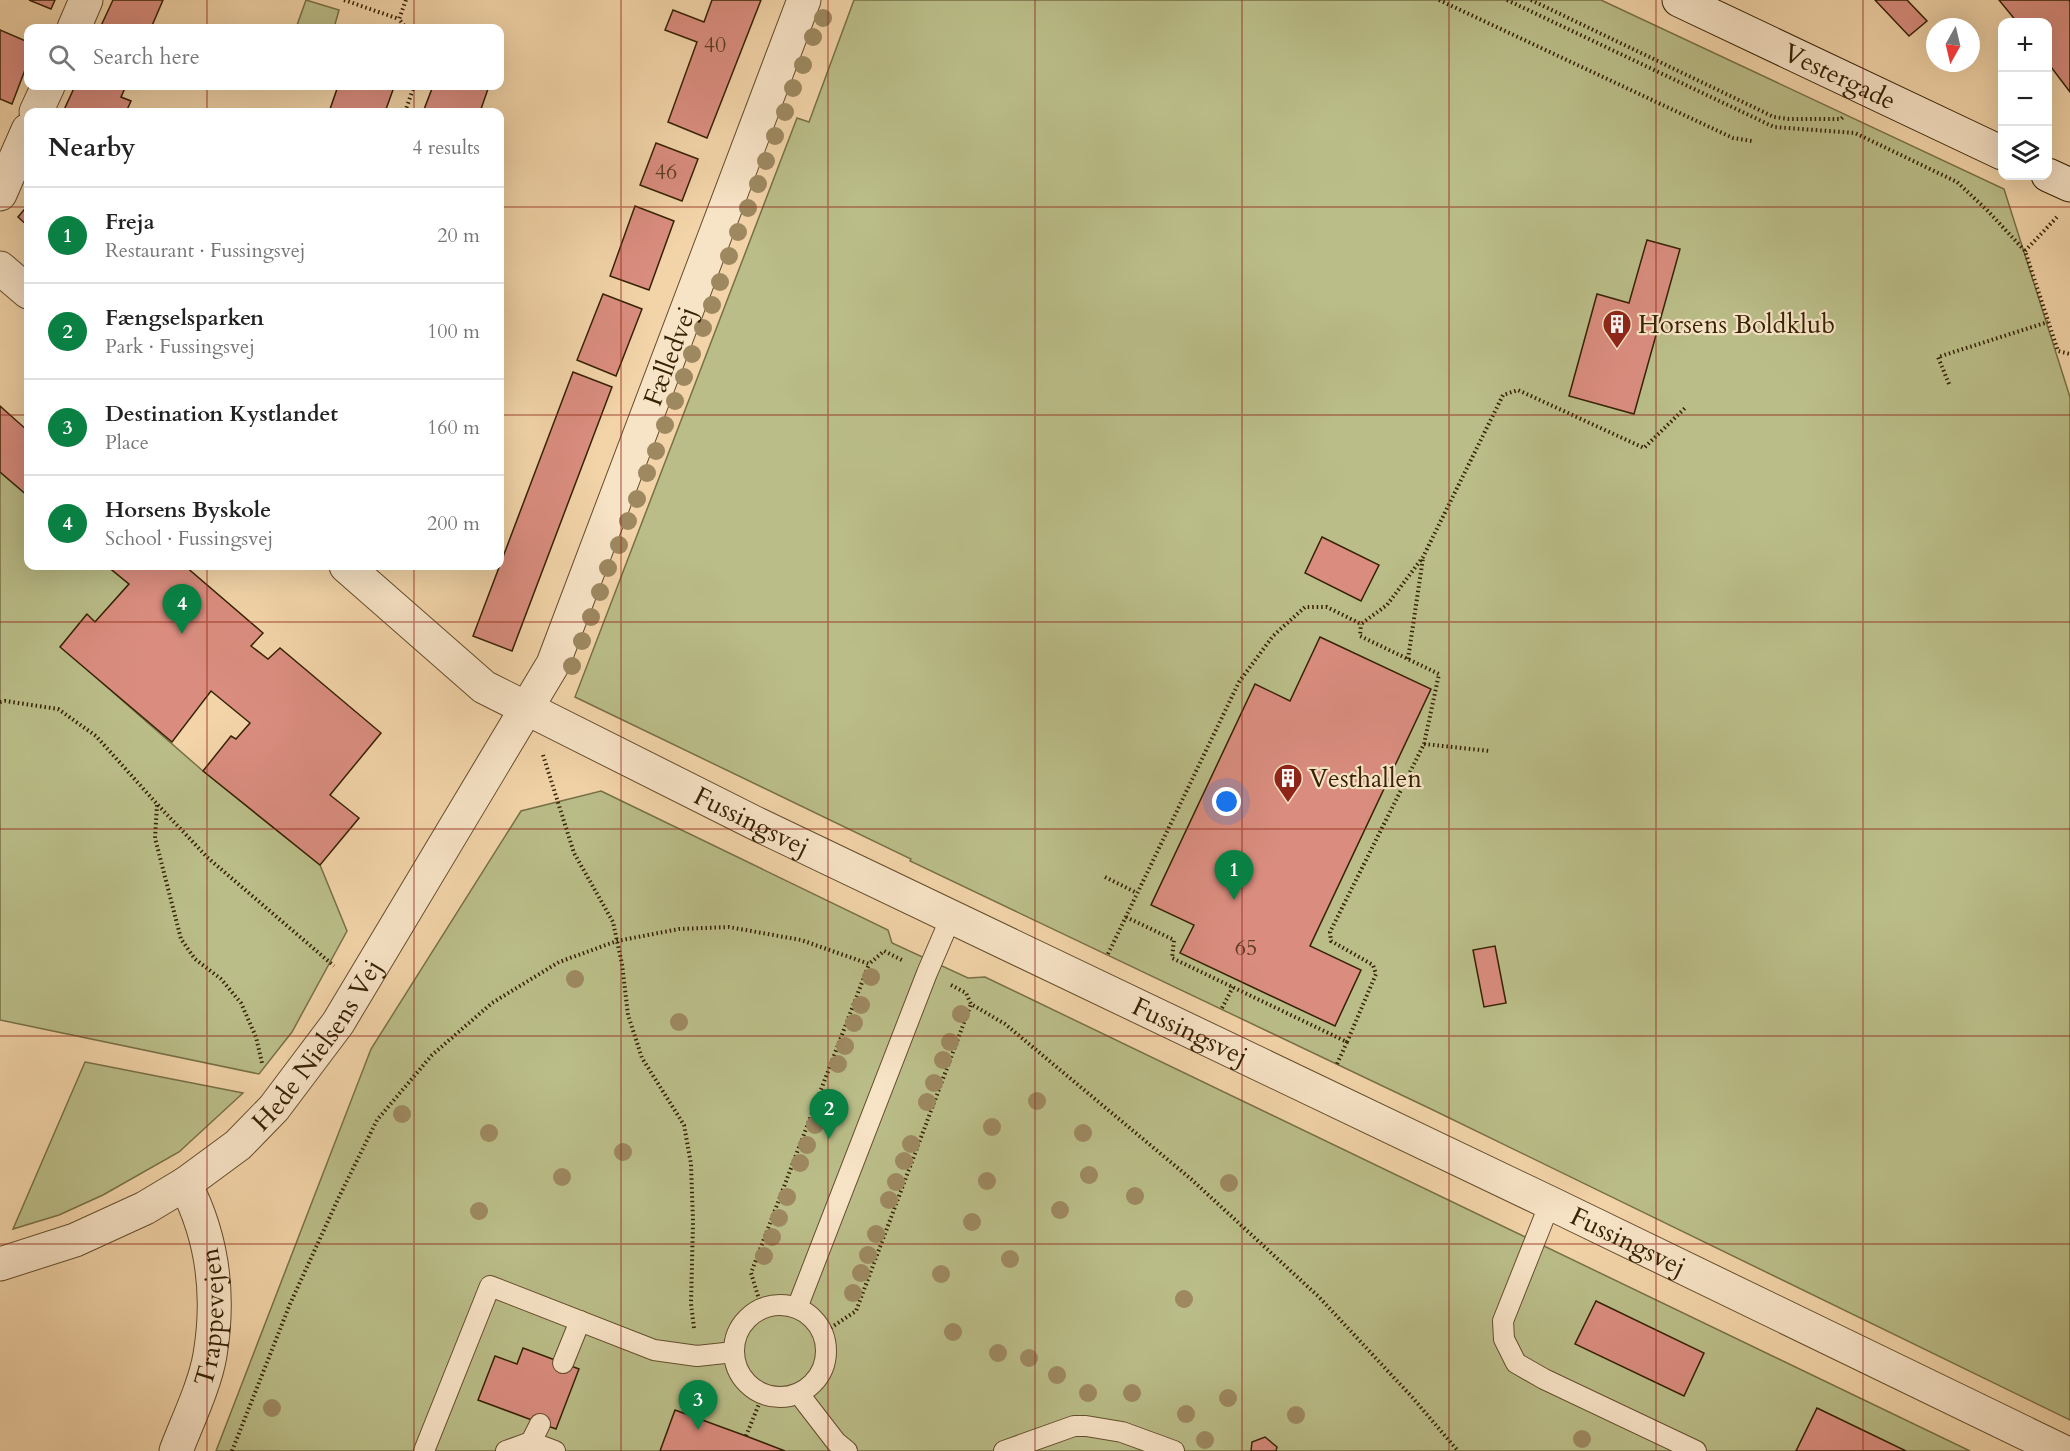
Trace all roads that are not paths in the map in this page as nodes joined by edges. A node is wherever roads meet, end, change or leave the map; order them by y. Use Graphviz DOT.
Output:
graph roads {
  1 [pos="86,0"];
  2 [pos="804,0"];
  3 [pos="1679,0"];
  4 [pos="76,24"];
  5 [pos="46,90"];
  6 [pos="38,108"];
  7 [pos="24,139"];
  8 [pos="1998,151"];
  9 [pos="2052,180"];
  10 [pos="0,194"];
  11 [pos="2066,199"];
  12 [pos="0,268"];
  13 [pos="24,289"];
  14 [pos="351,570"];
  15 [pos="527,709"];
  16 [pos="951,917"];
  17 [pos="185,1184"];
  18 [pos="1550,1203"];
  19 [pos="0,1264"];
  20 [pos="797,1308"];
  21 [pos="580,1321"];
  22 [pos="734,1352"];
  23 [pos="563,1363"];
  24 [pos="799,1394"];
  25 [pos="540,1424"];
  26 [pos="531,1442"];
  27 [pos="176,1451"];
  28 [pos="424,1451"];
  29 [pos="506,1451"];
  30 [pos="555,1451"];
  31 [pos="847,1451"];
  32 [pos="1004,1451"];
  33 [pos="1174,1451"];
  34 [pos="1696,1451"];
  35 [pos="2062,1451"];
  1 -- 4 [label="street"];
  2 -- 15 [label="street, Fælledvej"];
  3 -- 8 [label="street, Vestergade"];
  5 -- 6 [label="street"];
  7 -- 10 [label="street"];
  9 -- 11 [label="street"];
  12 -- 13 [label="street"];
  14 -- 15 [label="street, Fussingsvej"];
  15 -- 16 [label="street, Fussingsvej"];
  15 -- 17 [label="street, Hede Nielsens Vej"];
  16 -- 18 [label="street, Fussingsvej"];
  16 -- 20 [label="lane"];
  17 -- 19 [label="street, Hede Nielsens Vej"];
  17 -- 27 [label="street, Trappevejen"];
  18 -- 34 [label="lane"];
  18 -- 35 [label="street, Fussingsvej"];
  20 -- 22 [label="lane"];
  20 -- 24 [label="lane"];
  21 -- 22 [label="lane"];
  21 -- 23 [label="lane"];
  21 -- 28 [label="lane"];
  22 -- 24 [label="lane"];
  24 -- 31 [label="lane"];
  25 -- 26 [label="lane"];
  26 -- 29 [label="lane"];
  26 -- 30 [label="lane"];
  32 -- 33 [label="lane"];
}
